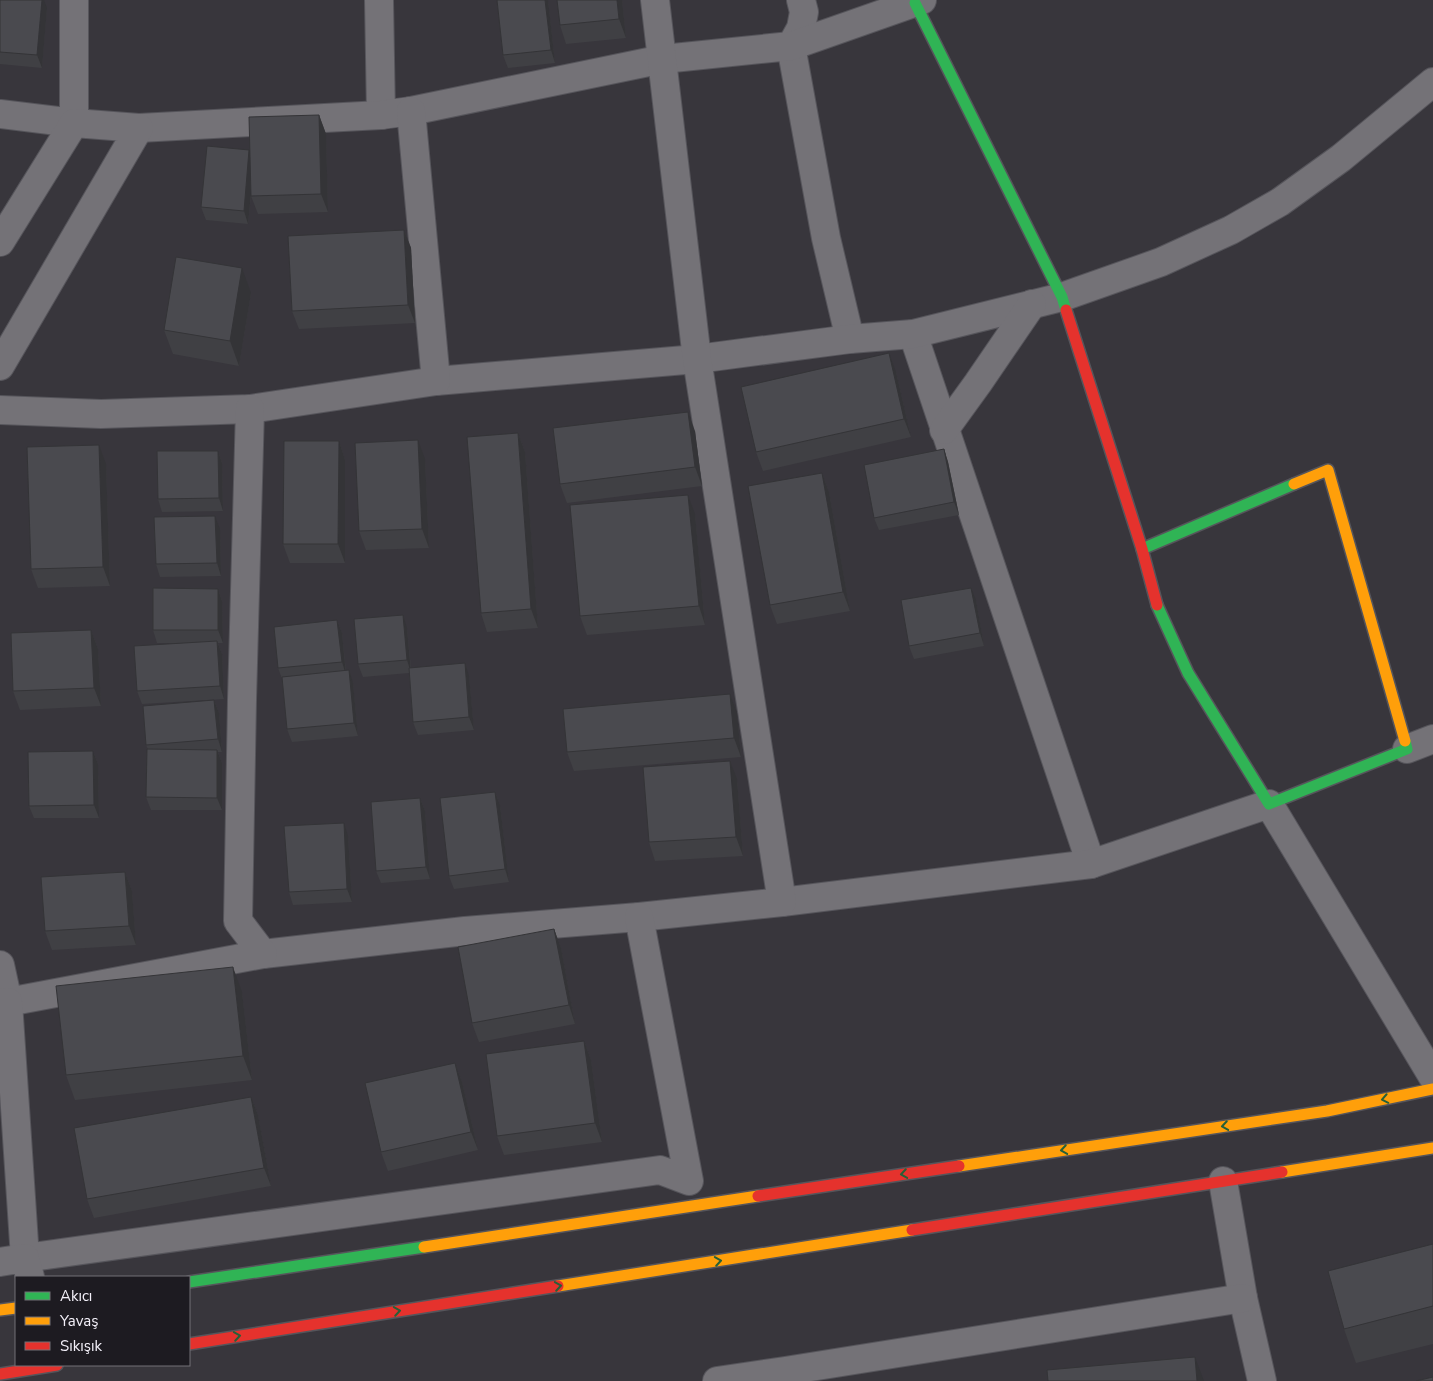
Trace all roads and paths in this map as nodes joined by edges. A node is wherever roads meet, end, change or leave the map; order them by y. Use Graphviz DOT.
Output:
graph roads {
  1 [pos="74,0"];
  2 [pos="379,0"];
  3 [pos="655,0"];
  4 [pos="801,0"];
  5 [pos="918,2"];
  6 [pos="791,46"];
  7 [pos="663,58"];
  8 [pos="1433,82"];
  9 [pos="411,111"];
  10 [pos="0,114"];
  11 [pos="381,114"];
  12 [pos="74,123"];
  13 [pos="139,128"];
  14 [pos="0,242"];
  15 [pos="1062,297"];
  16 [pos="1032,304"];
  17 [pos="913,334"];
  18 [pos="850,339"];
  19 [pos="697,359"];
  20 [pos="0,366"];
  21 [pos="436,381"];
  22 [pos="250,409"];
  23 [pos="0,410"];
  24 [pos="944,430"];
  25 [pos="1142,549"];
  26 [pos="1433,739"];
  27 [pos="1407,749"];
  28 [pos="1269,804"];
  29 [pos="1091,864"];
  30 [pos="782,902"];
  31 [pos="639,917"];
  32 [pos="263,954"];
  33 [pos="0,965"];
  34 [pos="4,1003"];
  35 [pos="1433,1076"];
  36 [pos="1433,1089"];
  37 [pos="1433,1148"];
  38 [pos="1223,1181"];
  39 [pos="18,1266"];
  40 [pos="190,1282"];
  41 [pos="1243,1298"];
  42 [pos="15,1308"];
  43 [pos="0,1310"];
  44 [pos="190,1344"];
  45 [pos="51,1366"];
  46 [pos="0,1374"];
  47 [pos="718,1381"];
  48 [pos="1262,1381"];
  1 -- 12 [label="street"];
  2 -- 11 [label="street"];
  3 -- 7 [label="street"];
  4 -- 6 [label="street"];
  5 -- 6 [label="street"];
  5 -- 15 [label="main road"];
  6 -- 7 [label="street"];
  6 -- 18 [label="street"];
  7 -- 9 [label="street"];
  7 -- 19 [label="street"];
  8 -- 15 [label="street"];
  9 -- 11 [label="street"];
  9 -- 21 [label="street"];
  10 -- 12 [label="street"];
  11 -- 13 [label="street"];
  12 -- 13 [label="street"];
  12 -- 14 [label="street"];
  13 -- 20 [label="street"];
  15 -- 16 [label="street"];
  15 -- 25 [label="main road"];
  16 -- 17 [label="street"];
  16 -- 24 [label="street"];
  17 -- 18 [label="street"];
  17 -- 24 [label="street"];
  18 -- 19 [label="street"];
  19 -- 21 [label="street"];
  19 -- 30 [label="street"];
  21 -- 22 [label="street"];
  22 -- 23 [label="street"];
  22 -- 32 [label="street"];
  24 -- 29 [label="street"];
  25 -- 27 [label="main road"];
  25 -- 28 [label="main road"];
  26 -- 27 [label="street"];
  27 -- 28 [label="main road"];
  28 -- 29 [label="street"];
  28 -- 35 [label="street"];
  29 -- 30 [label="street"];
  30 -- 31 [label="street"];
  31 -- 32 [label="street"];
  31 -- 39 [label="street"];
  32 -- 34 [label="street"];
  33 -- 34 [label="street"];
  34 -- 39 [label="street"];
  36 -- 40 [label="main road, one-way"];
  37 -- 38 [label="main road"];
  38 -- 41 [label="street"];
  44 -- 38 [label="main road, one-way"];
  41 -- 47 [label="street"];
  41 -- 48 [label="street"];
  42 -- 43 [label="main road"];
  45 -- 46 [label="main road"];
}
